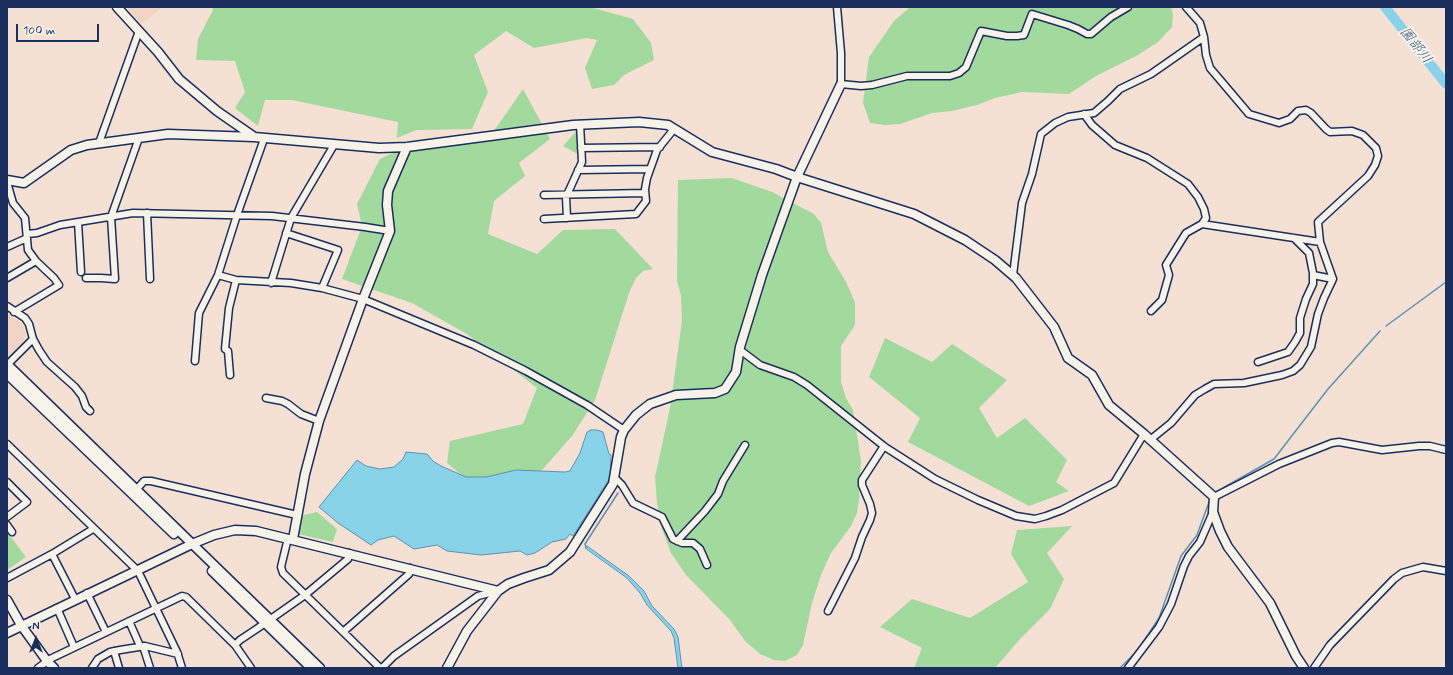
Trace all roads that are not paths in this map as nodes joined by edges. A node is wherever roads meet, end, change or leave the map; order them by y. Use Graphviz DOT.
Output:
graph roads {
  1 [pos="117,7"];
  2 [pos="837,7"];
  3 [pos="1128,7"];
  4 [pos="1186,7"];
  5 [pos="140,31"];
  6 [pos="1204,37"];
  7 [pos="841,84"];
  8 [pos="1084,114"];
  9 [pos="580,124"];
  10 [pos="674,129"];
  11 [pos="254,137"];
  12 [pos="139,138"];
  13 [pos="264,138"];
  14 [pos="99,143"];
  15 [pos="334,145"];
  16 [pos="407,147"];
  17 [pos="660,147"];
  18 [pos="581,148"];
  19 [pos="650,169"];
  20 [pos="578,170"];
  21 [pos="797,177"];
  22 [pos="7,181"];
  23 [pos="645,193"];
  24 [pos="568,194"];
  25 [pos="544,195"];
  26 [pos="147,213"];
  27 [pos="237,215"];
  28 [pos="111,217"];
  29 [pos="291,218"];
  30 [pos="567,218"];
  31 [pos="544,219"];
  32 [pos="78,222"];
  33 [pos="1202,224"];
  34 [pos="390,231"];
  35 [pos="286,233"];
  36 [pos="27,236"];
  37 [pos="1294,238"];
  38 [pos="1320,242"];
  39 [pos="7,247"];
  40 [pos="36,261"];
  41 [pos="81,272"];
  42 [pos="218,275"];
  43 [pos="1013,275"];
  44 [pos="1313,275"];
  45 [pos="7,278"];
  46 [pos="86,278"];
  47 [pos="150,279"];
  48 [pos="1333,279"];
  49 [pos="236,280"];
  50 [pos="271,283"];
  51 [pos="322,288"];
  52 [pos="362,299"];
  53 [pos="7,306"];
  54 [pos="1151,311"];
  55 [pos="14,312"];
  56 [pos="33,338"];
  57 [pos="740,350"];
  58 [pos="195,360"];
  59 [pos="1258,362"];
  60 [pos="7,364"];
  61 [pos="7,374"];
  62 [pos="230,375"];
  63 [pos="266,398"];
  64 [pos="90,410"];
  65 [pos="318,421"];
  66 [pos="624,430"];
  67 [pos="1147,437"];
  68 [pos="7,444"];
  69 [pos="745,445"];
  70 [pos="884,446"];
  71 [pos="1446,450"];
  72 [pos="615,478"];
  73 [pos="7,482"];
  74 [pos="136,490"];
  75 [pos="1214,497"];
  76 [pos="1213,512"];
  77 [pos="297,515"];
  78 [pos="7,517"];
  79 [pos="7,525"];
  80 [pos="93,529"];
  81 [pos="12,532"];
  82 [pos="290,539"];
  83 [pos="677,541"];
  84 [pos="190,545"];
  85 [pos="349,553"];
  86 [pos="52,554"];
  87 [pos="707,565"];
  88 [pos="410,568"];
  89 [pos="138,571"];
  90 [pos="1446,571"];
  91 [pos="7,578"];
  92 [pos="498,591"];
  93 [pos="88,593"];
  94 [pos="305,595"];
  95 [pos="75,599"];
  96 [pos="7,600"];
  97 [pos="156,607"];
  98 [pos="57,608"];
  99 [pos="828,611"];
  100 [pos="128,620"];
  101 [pos="267,622"];
  102 [pos="21,626"];
  103 [pos="106,632"];
  104 [pos="343,632"];
  105 [pos="7,633"];
  106 [pos="235,645"];
  107 [pos="142,646"];
  108 [pos="74,647"];
  109 [pos="114,651"];
  110 [pos="178,654"];
  111 [pos="46,661"];
  112 [pos="38,668"];
  113 [pos="54,668"];
  114 [pos="92,668"];
  115 [pos="119,668"];
  116 [pos="150,668"];
  117 [pos="182,668"];
  118 [pos="251,668"];
  119 [pos="311,668"];
  120 [pos="320,668"];
  121 [pos="381,668"];
  122 [pos="447,668"];
  123 [pos="1128,668"];
  124 [pos="1304,668"];
  125 [pos="1314,668"];
  1 -- 5 [label="street"];
  2 -- 7 [label="street"];
  3 -- 7 [label="street"];
  4 -- 6 [label="street"];
  5 -- 11 [label="street"];
  5 -- 14 [label="street"];
  6 -- 8 [label="street"];
  6 -- 38 [label="street"];
  7 -- 21 [label="street"];
  8 -- 33 [label="street"];
  8 -- 43 [label="street"];
  9 -- 10 [label="street"];
  9 -- 16 [label="street"];
  9 -- 18 [label="street"];
  10 -- 17 [label="street"];
  10 -- 21 [label="street"];
  11 -- 12 [label="street"];
  11 -- 13 [label="street"];
  12 -- 14 [label="street"];
  12 -- 28 [label="street"];
  13 -- 15 [label="street"];
  13 -- 27 [label="street"];
  14 -- 22 [label="street"];
  15 -- 16 [label="street"];
  15 -- 29 [label="street"];
  16 -- 34 [label="street"];
  17 -- 18 [label="street"];
  17 -- 19 [label="street"];
  18 -- 20 [label="street"];
  19 -- 20 [label="street"];
  19 -- 23 [label="street"];
  20 -- 24 [label="street"];
  21 -- 43 [label="street"];
  21 -- 57 [label="street"];
  22 -- 36 [label="street"];
  23 -- 24 [label="street"];
  23 -- 30 [label="street"];
  24 -- 25 [label="street"];
  24 -- 30 [label="street"];
  26 -- 27 [label="street"];
  26 -- 28 [label="street"];
  26 -- 47 [label="street"];
  27 -- 29 [label="street"];
  27 -- 42 [label="street"];
  28 -- 32 [label="street"];
  28 -- 46 [label="street"];
  29 -- 34 [label="street"];
  29 -- 35 [label="street"];
  30 -- 31 [label="street"];
  32 -- 36 [label="street"];
  32 -- 41 [label="street"];
  33 -- 37 [label="street"];
  33 -- 54 [label="street"];
  34 -- 52 [label="street"];
  35 -- 50 [label="street"];
  35 -- 51 [label="street"];
  36 -- 39 [label="street"];
  36 -- 40 [label="street"];
  37 -- 38 [label="street"];
  37 -- 44 [label="street"];
  38 -- 48 [label="street"];
  40 -- 45 [label="street"];
  40 -- 55 [label="street"];
  42 -- 49 [label="street"];
  42 -- 58 [label="street"];
  43 -- 67 [label="street"];
  44 -- 48 [label="street"];
  44 -- 59 [label="street"];
  48 -- 67 [label="street"];
  49 -- 50 [label="street"];
  49 -- 62 [label="street"];
  50 -- 51 [label="street"];
  51 -- 52 [label="street"];
  52 -- 65 [label="street"];
  52 -- 66 [label="street"];
  53 -- 55 [label="street"];
  55 -- 56 [label="street"];
  56 -- 60 [label="street"];
  56 -- 64 [label="street"];
  57 -- 66 [label="street"];
  57 -- 70 [label="street"];
  60 -- 74 [label="street"];
  61 -- 84 [label="street"];
  63 -- 65 [label="street"];
  65 -- 77 [label="street"];
  66 -- 72 [label="street"];
  67 -- 70 [label="street"];
  67 -- 75 [label="street"];
  68 -- 80 [label="street"];
  69 -- 83 [label="street"];
  70 -- 99 [label="street"];
  71 -- 75 [label="street"];
  72 -- 83 [label="street"];
  72 -- 92 [label="street"];
  73 -- 78 [label="street"];
  74 -- 77 [label="street"];
  74 -- 84 [label="street"];
  75 -- 76 [label="street"];
  76 -- 123 [label="street"];
  76 -- 124 [label="street"];
  77 -- 82 [label="street"];
  79 -- 81 [label="street"];
  80 -- 86 [label="street"];
  80 -- 89 [label="street"];
  82 -- 84 [label="street"];
  82 -- 85 [label="street"];
  82 -- 94 [label="street"];
  83 -- 87 [label="street"];
  84 -- 89 [label="street"];
  84 -- 101 [label="street"];
  85 -- 88 [label="street"];
  85 -- 94 [label="street"];
  86 -- 91 [label="street"];
  86 -- 95 [label="street"];
  88 -- 92 [label="street"];
  88 -- 104 [label="street"];
  89 -- 93 [label="street"];
  89 -- 97 [label="street"];
  90 -- 125 [label="street"];
  92 -- 121 [label="street"];
  92 -- 122 [label="street"];
  93 -- 95 [label="street"];
  93 -- 103 [label="street"];
  94 -- 101 [label="street"];
  94 -- 104 [label="street"];
  95 -- 98 [label="street"];
  96 -- 102 [label="street"];
  97 -- 100 [label="street"];
  97 -- 106 [label="street"];
  97 -- 110 [label="street"];
  98 -- 102 [label="street"];
  98 -- 108 [label="street"];
  100 -- 103 [label="street"];
  100 -- 107 [label="street"];
  101 -- 106 [label="street"];
  101 -- 119 [label="street"];
  101 -- 120 [label="street"];
  102 -- 105 [label="street"];
  102 -- 111 [label="street"];
  103 -- 108 [label="street"];
  104 -- 121 [label="street"];
  106 -- 118 [label="street"];
  107 -- 109 [label="street"];
  107 -- 110 [label="street"];
  107 -- 116 [label="street"];
  108 -- 111 [label="street"];
  109 -- 114 [label="street"];
  109 -- 115 [label="street"];
  110 -- 117 [label="street"];
  111 -- 112 [label="street"];
  111 -- 113 [label="street"];
}
